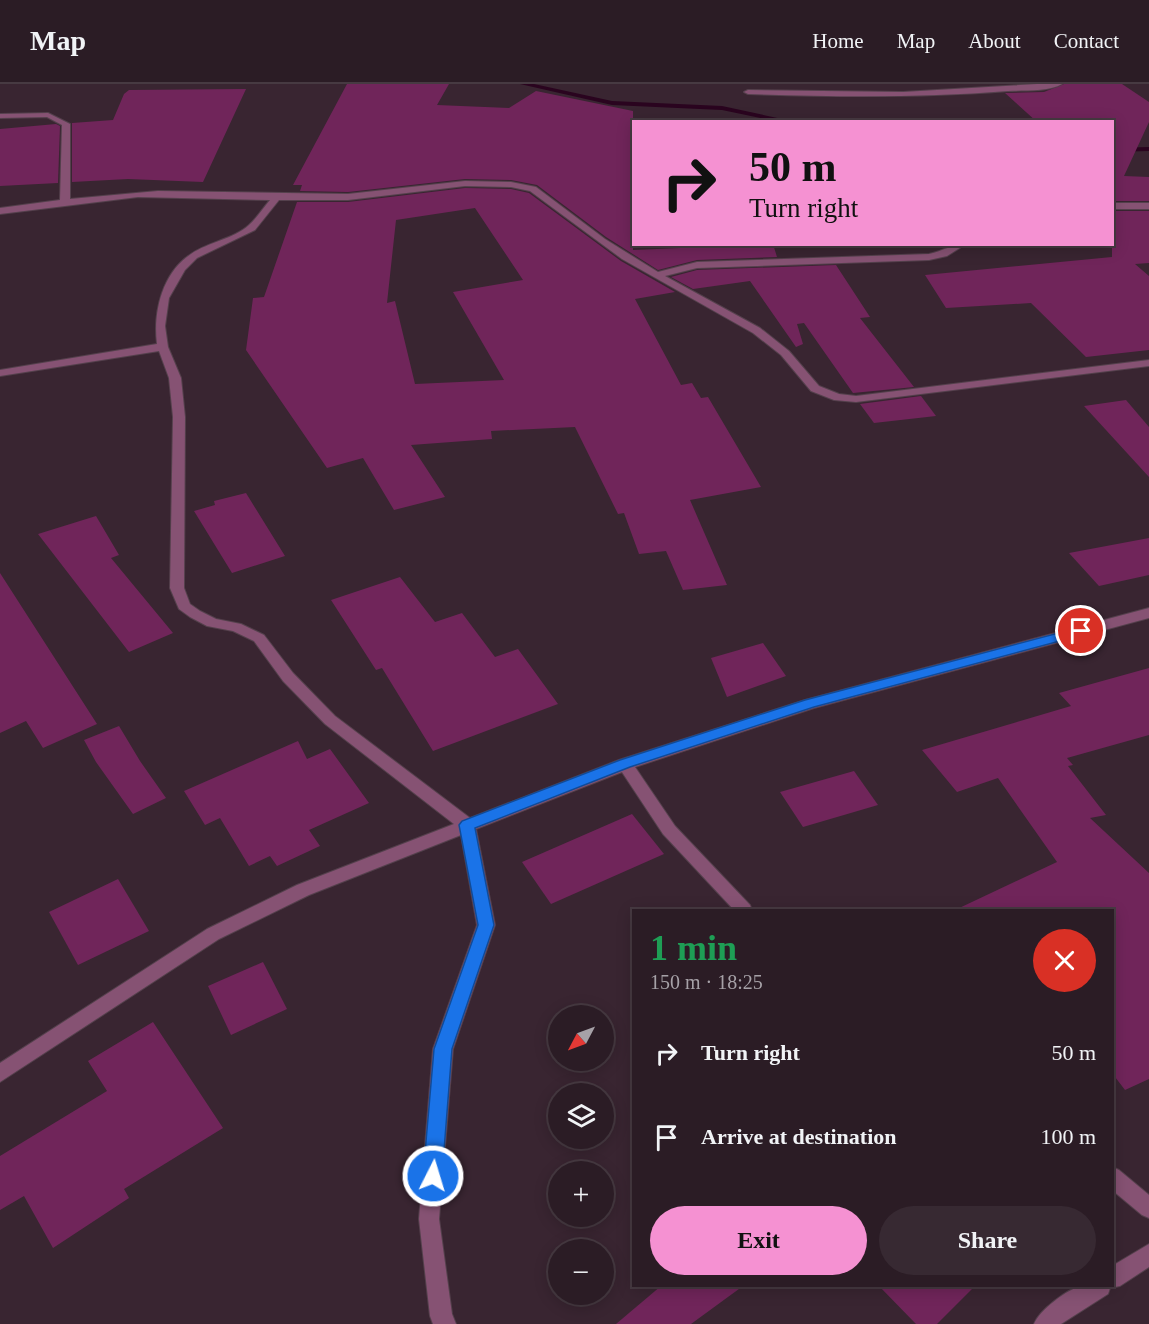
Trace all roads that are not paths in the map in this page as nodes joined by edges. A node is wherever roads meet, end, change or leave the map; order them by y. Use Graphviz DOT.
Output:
graph roads {
  1 [pos="1058,84"];
  2 [pos="1046,85"];
  3 [pos="748,92"];
  4 [pos="0,116"];
  5 [pos="276,198"];
  6 [pos="65,202"];
  7 [pos="1114,206"];
  8 [pos="1149,206"];
  9 [pos="0,211"];
  10 [pos="959,246"];
  11 [pos="657,275"];
  12 [pos="162,347"];
  13 [pos="1149,363"];
  14 [pos="0,373"];
  15 [pos="1149,613"];
  16 [pos="625,764"];
  17 [pos="467,825"];
  18 [pos="743,909"];
  19 [pos="0,1073"];
  20 [pos="1114,1179"];
  21 [pos="1149,1208"];
  22 [pos="1149,1255"];
  23 [pos="1114,1277"];
  24 [pos="1098,1287"];
  25 [pos="442,1321"];
  26 [pos="1045,1324"];
  1 -- 2 [label="street"];
  2 -- 3 [label="street"];
  4 -- 6 [label="street"];
  5 -- 6 [label="street"];
  5 -- 11 [label="street"];
  5 -- 12 [label="street"];
  6 -- 9 [label="street"];
  7 -- 8 [label="street"];
  10 -- 11 [label="street"];
  11 -- 13 [label="street"];
  12 -- 14 [label="street"];
  12 -- 17 [label="street"];
  15 -- 16 [label="street"];
  16 -- 17 [label="street"];
  16 -- 18 [label="street"];
  17 -- 19 [label="street"];
  17 -- 25 [label="street"];
  20 -- 21 [label="street"];
  22 -- 23 [label="street"];
  24 -- 26 [label="street"];
}
